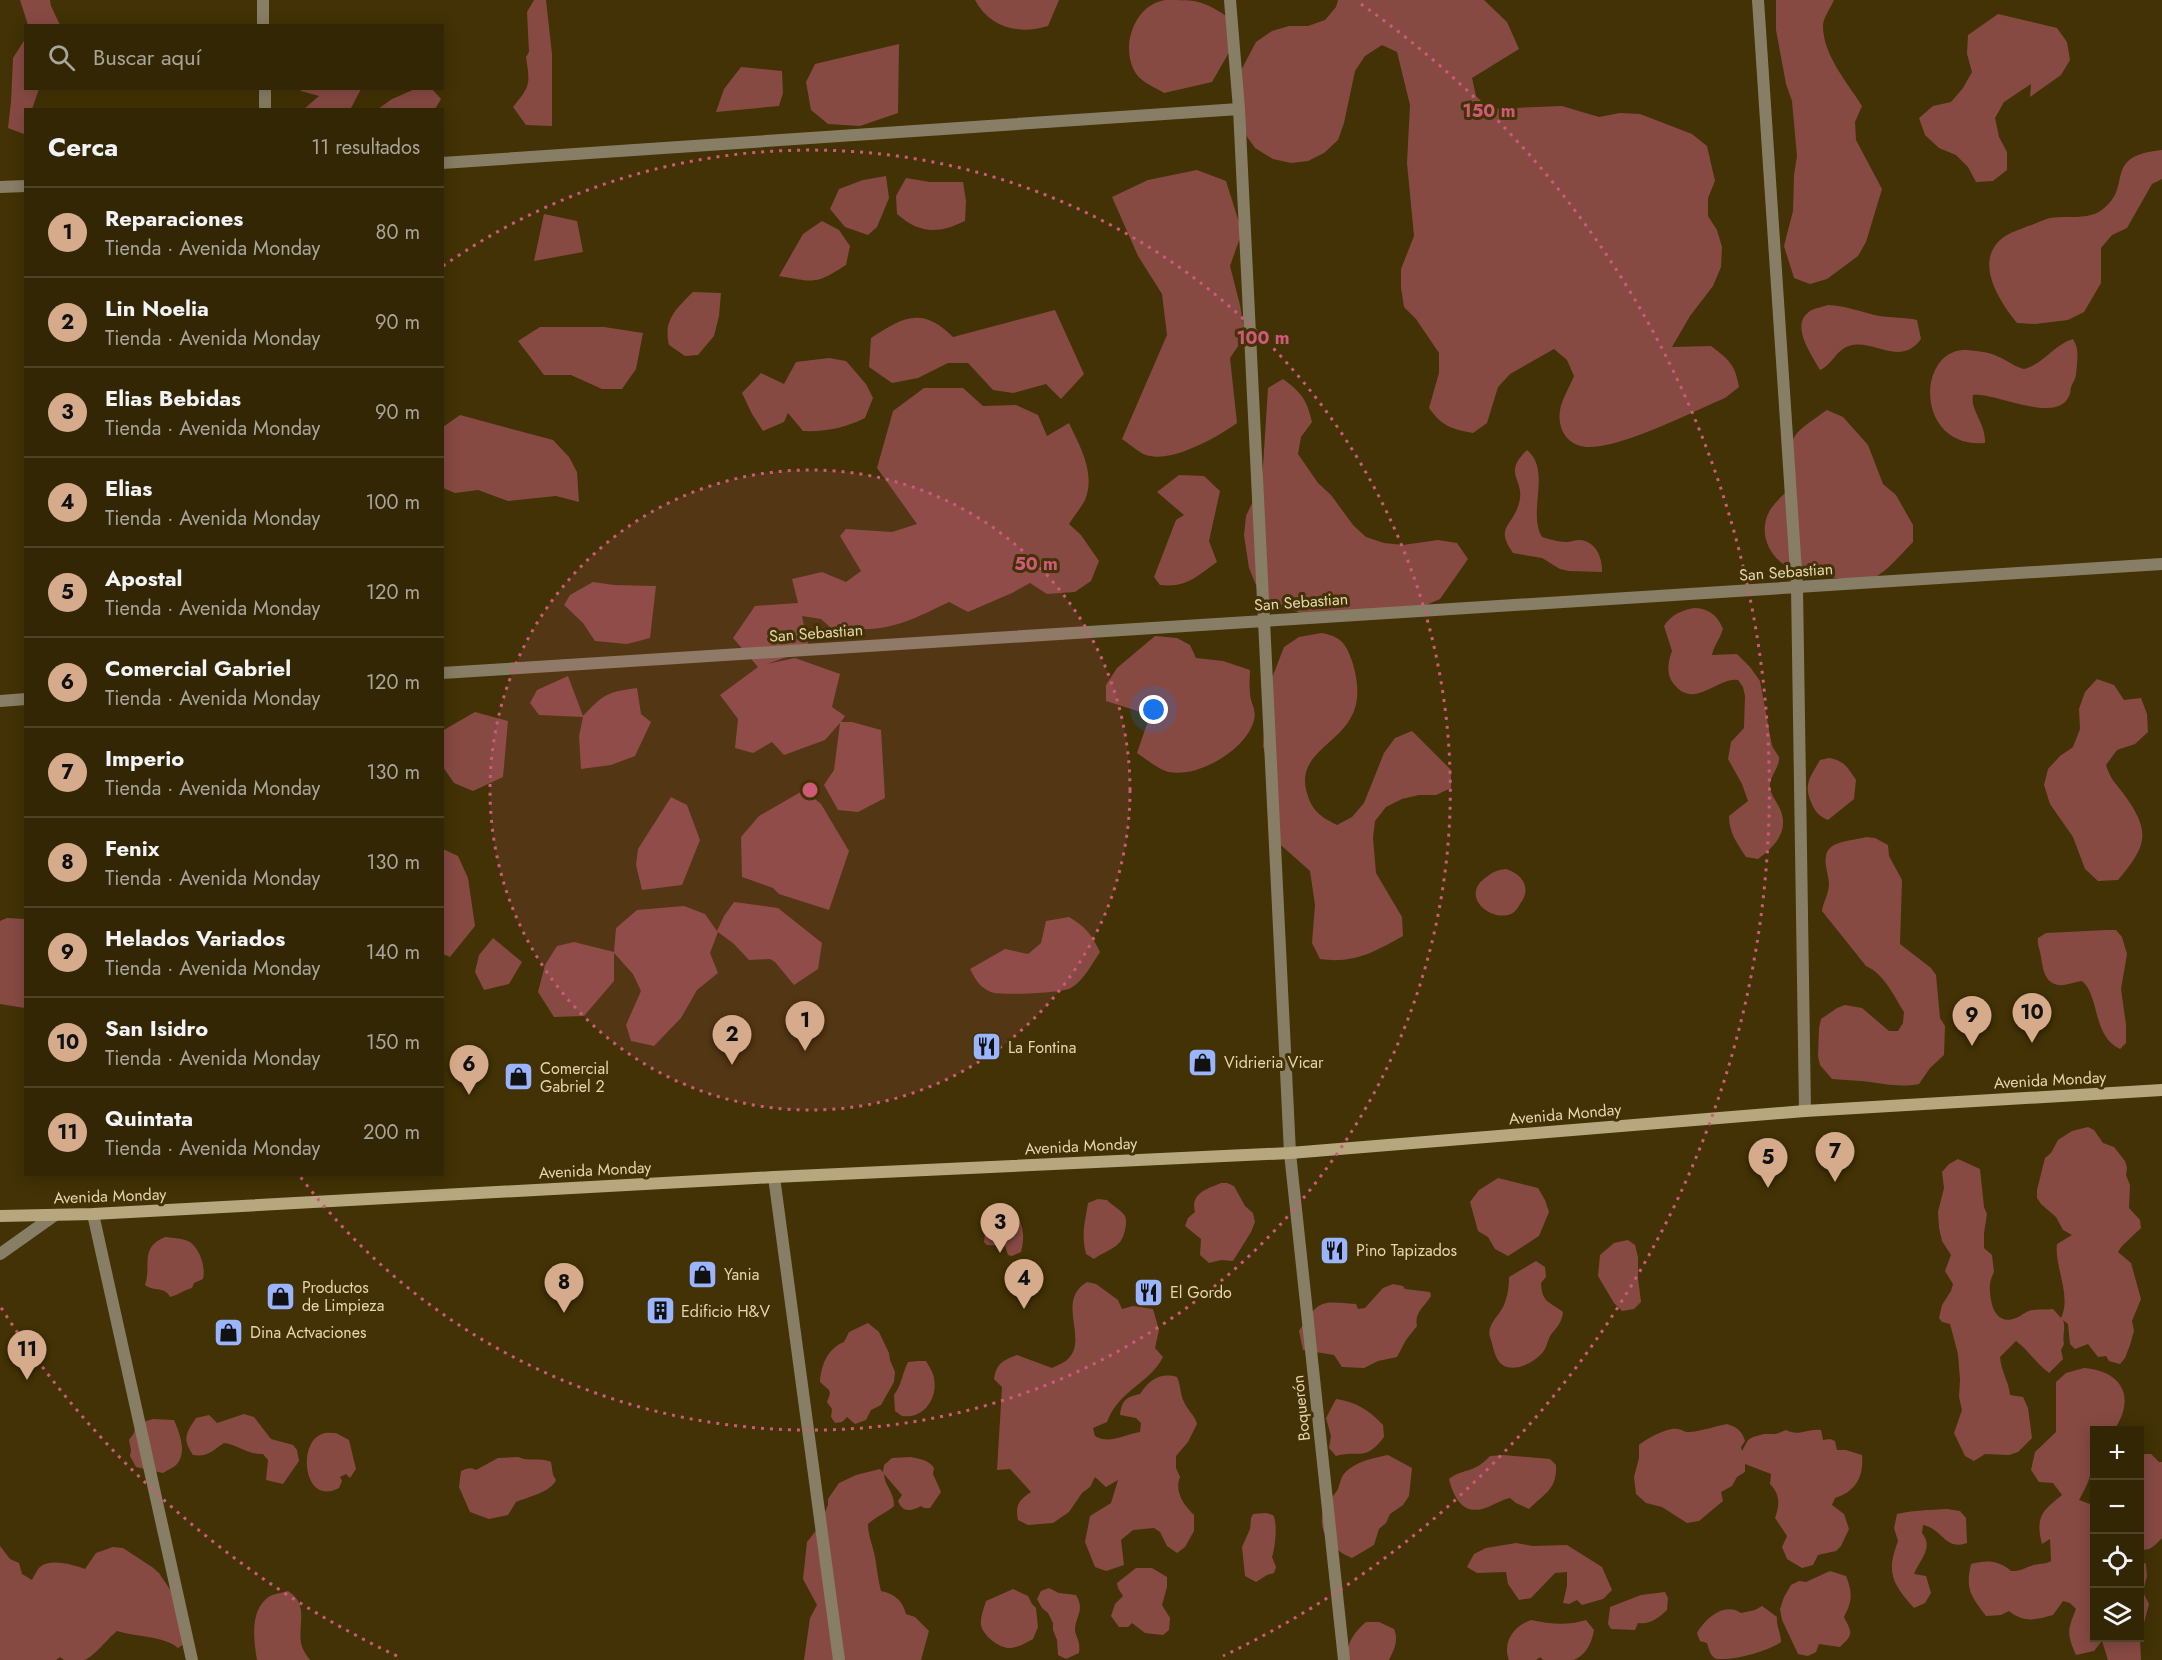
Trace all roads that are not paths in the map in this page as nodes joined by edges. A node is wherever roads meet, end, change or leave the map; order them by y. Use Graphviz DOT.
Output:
graph roads {
  1 [pos="263,0"];
  2 [pos="1230,0"];
  3 [pos="1758,0"];
  4 [pos="264,24"];
  5 [pos="265,90"];
  6 [pos="265,108"];
  7 [pos="1239,109"];
  8 [pos="444,164"];
  9 [pos="24,186"];
  10 [pos="0,187"];
  11 [pos="2162,564"];
  12 [pos="1797,587"];
  13 [pos="1264,621"];
  14 [pos="444,673"];
  15 [pos="24,699"];
  16 [pos="0,701"];
  17 [pos="2162,1089"];
  18 [pos="1805,1111"];
  19 [pos="1290,1153"];
  20 [pos="774,1177"];
  21 [pos="93,1214"];
  22 [pos="56,1215"];
  23 [pos="0,1216"];
  24 [pos="0,1254"];
  25 [pos="192,1660"];
  26 [pos="838,1660"];
  27 [pos="1344,1660"];
  1 -- 4 [label="street"];
  2 -- 7 [label="street, Boquerón"];
  3 -- 12 [label="street"];
  5 -- 6 [label="street"];
  7 -- 8 [label="street"];
  7 -- 13 [label="street, Boquerón"];
  9 -- 10 [label="street"];
  11 -- 12 [label="street, San Sebastian"];
  12 -- 13 [label="street, San Sebastian"];
  12 -- 18 [label="street"];
  13 -- 14 [label="street, San Sebastian"];
  13 -- 19 [label="street, Boquerón"];
  15 -- 16 [label="street"];
  17 -- 18 [label="main road, Avenida Monday"];
  18 -- 19 [label="main road, Avenida Monday"];
  19 -- 20 [label="main road, Avenida Monday"];
  19 -- 27 [label="street, Boquerón"];
  20 -- 21 [label="main road, Avenida Monday"];
  20 -- 26 [label="street"];
  21 -- 22 [label="main road, Avenida Monday"];
  21 -- 25 [label="street"];
  22 -- 23 [label="main road, Avenida Monday"];
  22 -- 24 [label="street"];
}
